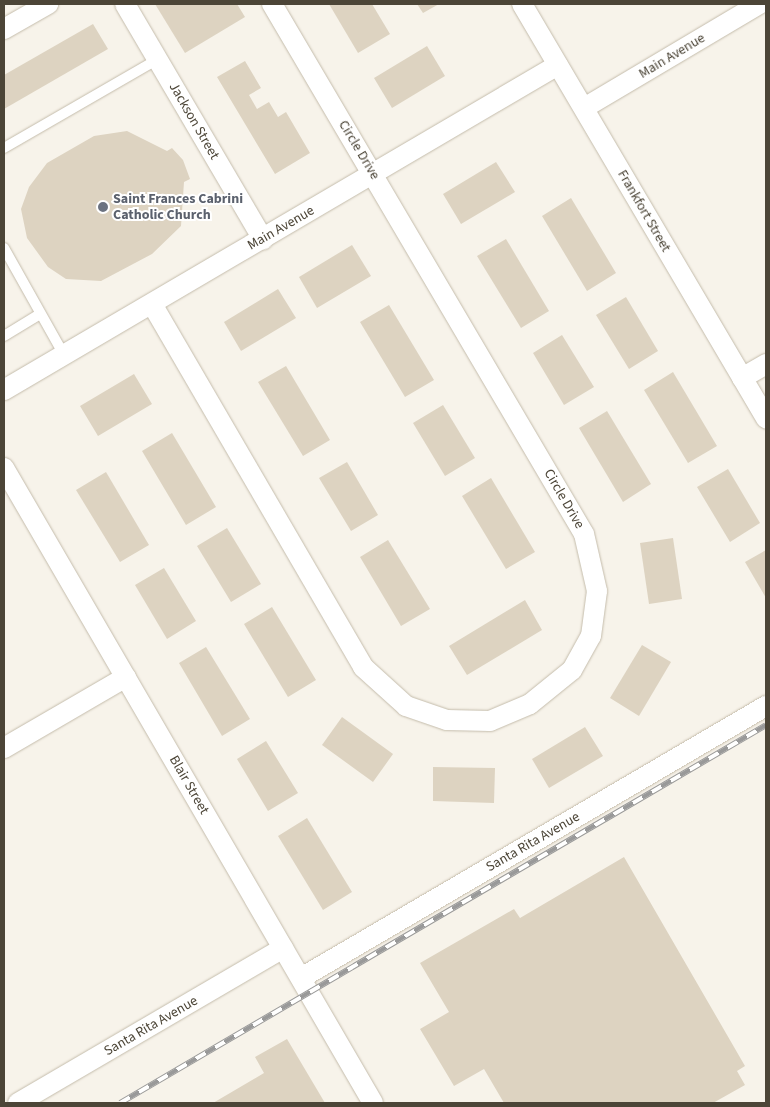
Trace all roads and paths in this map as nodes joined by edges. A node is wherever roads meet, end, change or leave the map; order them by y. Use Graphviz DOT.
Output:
graph roads {
  1 [pos="48,4"];
  2 [pos="126,4"];
  3 [pos="272,4"];
  4 [pos="522,4"];
  5 [pos="759,4"];
  6 [pos="4,29"];
  7 [pos="158,59"];
  8 [pos="558,65"];
  9 [pos="584,108"];
  10 [pos="4,148"];
  11 [pos="373,174"];
  12 [pos="263,239"];
  13 [pos="4,248"];
  14 [pos="152,304"];
  15 [pos="40,314"];
  16 [pos="4,336"];
  17 [pos="64,355"];
  18 [pos="766,364"];
  19 [pos="742,378"];
  20 [pos="4,390"];
  21 [pos="766,419"];
  22 [pos="4,468"];
  23 [pos="126,677"];
  24 [pos="766,706"];
  25 [pos="4,748"];
  26 [pos="283,948"];
  27 [pos="300,978"];
  28 [pos="18,1103"];
  29 [pos="373,1103"];
  1 -- 6 [label="street"];
  2 -- 7 [label="street, Jackson Street"];
  3 -- 11 [label="street, Circle Drive"];
  4 -- 8 [label="street, Frankfort Street"];
  5 -- 9 [label="street, Main Avenue"];
  7 -- 10 [label="lane"];
  7 -- 12 [label="street, Jackson Street"];
  8 -- 9 [label="street, Frankfort Street"];
  8 -- 11 [label="street, Main Avenue"];
  9 -- 19 [label="street, Frankfort Street"];
  11 -- 12 [label="street, Main Avenue"];
  11 -- 14 [label="street, Circle Drive"];
  12 -- 14 [label="street, Main Avenue"];
  13 -- 15 [label="lane"];
  14 -- 17 [label="street, Main Avenue"];
  15 -- 16 [label="lane"];
  15 -- 17 [label="lane"];
  17 -- 20 [label="street, Main Avenue"];
  18 -- 19 [label="street"];
  19 -- 21 [label="street, Frankfort Street"];
  22 -- 23 [label="street, Blair Street"];
  23 -- 25 [label="street"];
  23 -- 26 [label="street, Blair Street"];
  24 -- 27 [label="street, Santa Rita Avenue"];
  26 -- 27 [label="street, Blair Street"];
  26 -- 28 [label="street, Santa Rita Avenue"];
  27 -- 29 [label="street, Blair Street"];
}
